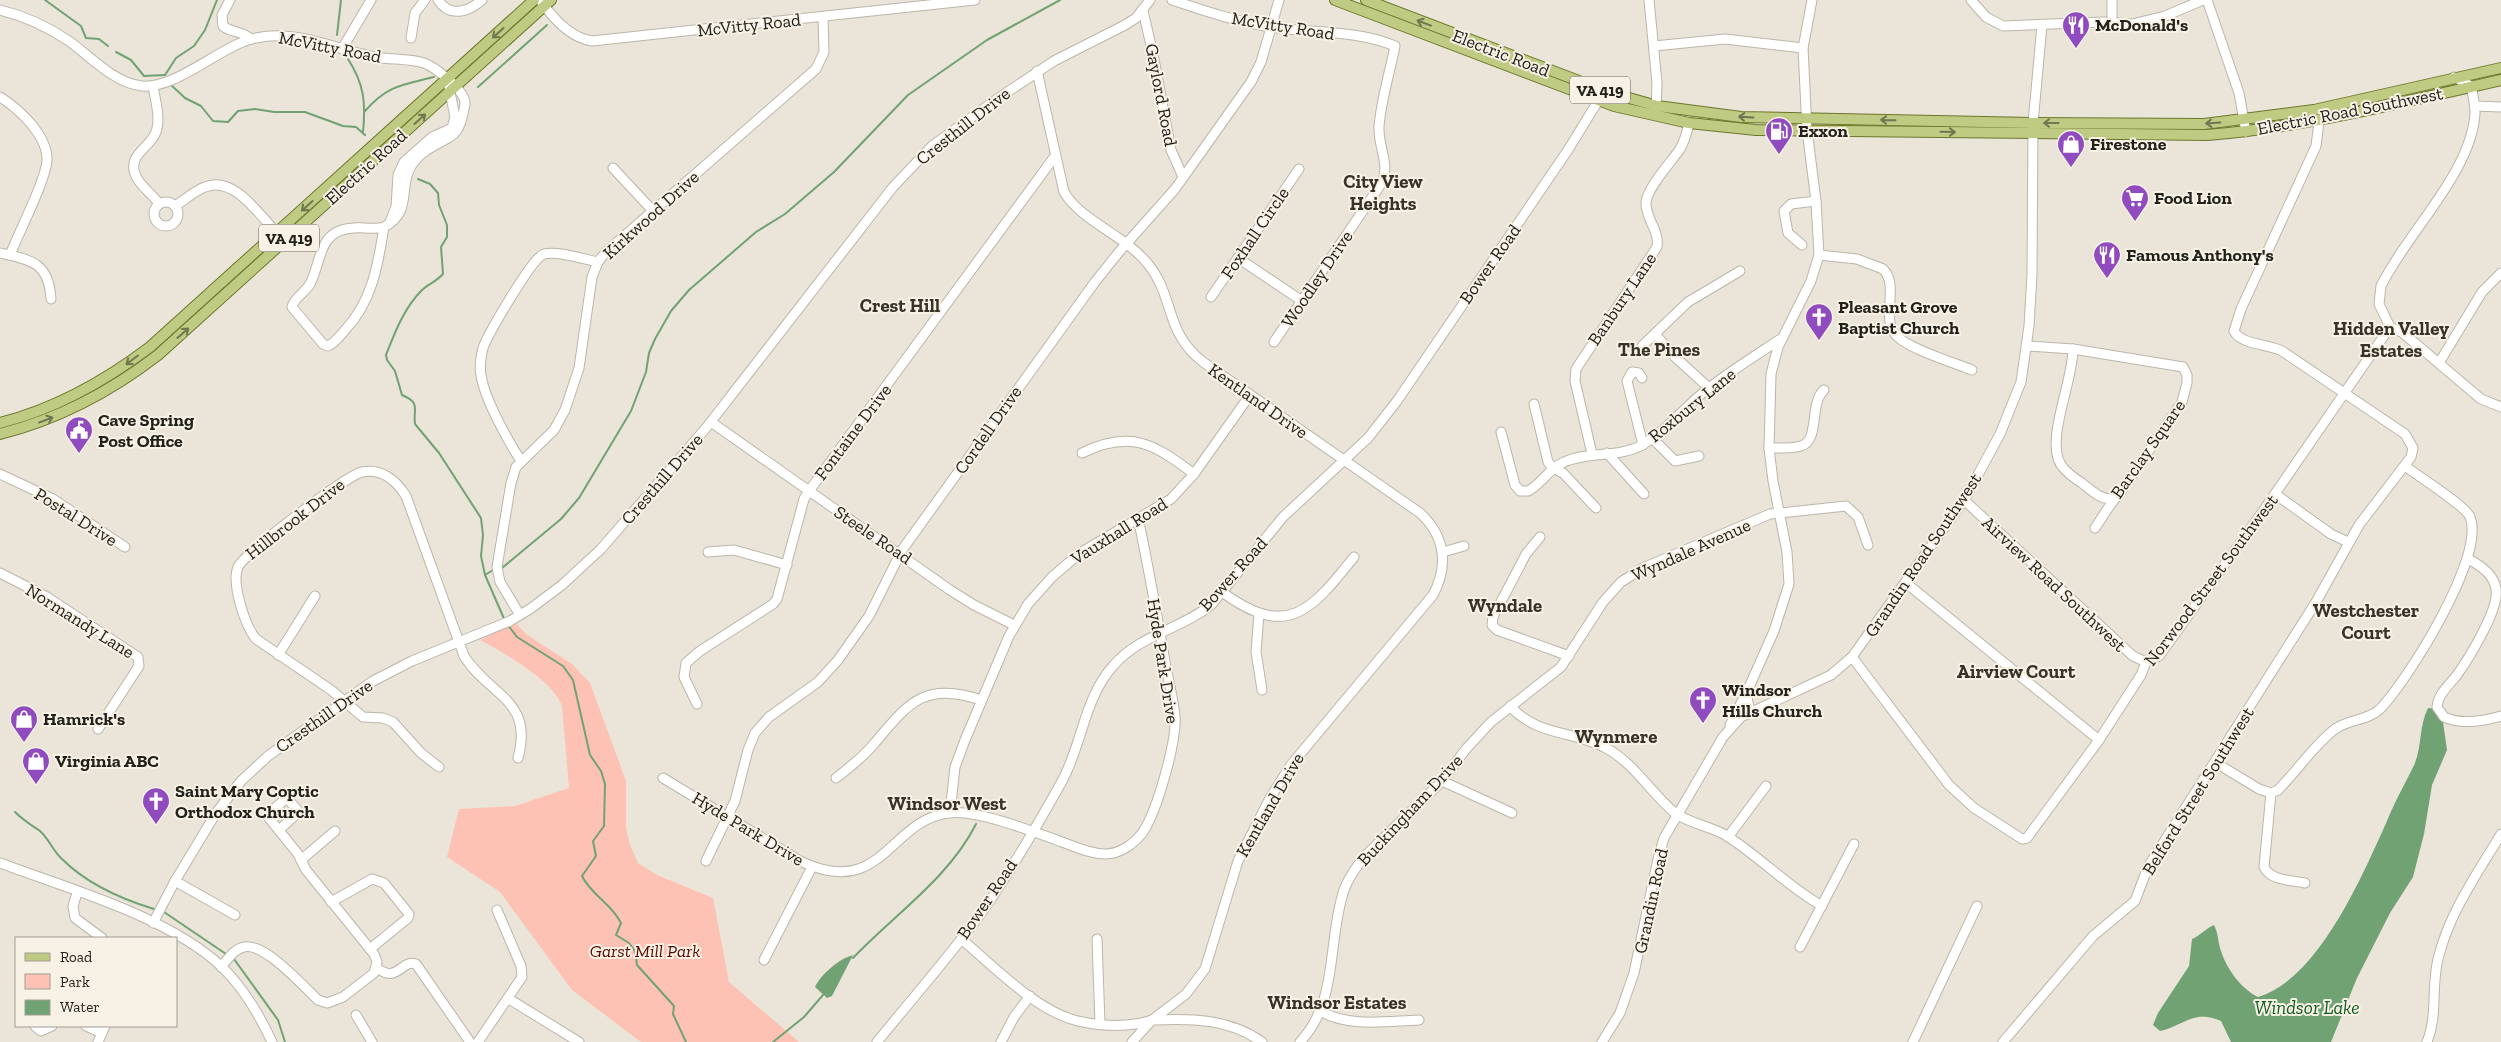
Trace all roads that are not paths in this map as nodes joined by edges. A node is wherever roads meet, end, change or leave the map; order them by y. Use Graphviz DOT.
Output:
graph roads {
  1 [pos="230,0"];
  2 [pos="371,0"];
  3 [pos="426,0"];
  4 [pos="438,0"];
  5 [pos="482,0"];
  6 [pos="534,0"];
  7 [pos="975,0"];
  8 [pos="1150,0"];
  9 [pos="1172,0"];
  10 [pos="1279,0"];
  11 [pos="1335,0"];
  12 [pos="1366,0"];
  13 [pos="1649,0"];
  14 [pos="1812,0"];
  15 [pos="1971,0"];
  16 [pos="2112,0"];
  17 [pos="2203,0"];
  18 [pos="2207,0"];
  19 [pos="545,2"];
  20 [pos="0,10"];
  21 [pos="1143,11"];
  22 [pos="823,17"];
  23 [pos="2112,23"];
  24 [pos="2042,25"];
  25 [pos="1270,27"];
  26 [pos="412,38"];
  27 [pos="251,39"];
  28 [pos="1396,46"];
  29 [pos="1654,46"];
  30 [pos="1804,48"];
  31 [pos="342,49"];
  32 [pos="2501,68"];
  33 [pos="1037,71"];
  34 [pos="2454,77"];
  35 [pos="446,79"];
  36 [pos="2501,80"];
  37 [pos="153,86"];
  38 [pos="2471,86"];
  39 [pos="453,89"];
  40 [pos="0,97"];
  41 [pos="1598,101"];
  42 [pos="1657,106"];
  43 [pos="2475,106"];
  44 [pos="2501,107"];
  45 [pos="1654,116"];
  46 [pos="1807,118"];
  47 [pos="1847,119"];
  48 [pos="2245,120"];
  49 [pos="2319,121"];
  50 [pos="1689,123"];
  51 [pos="2033,123"];
  52 [pos="1807,130"];
  53 [pos="2246,132"];
  54 [pos="2033,134"];
  55 [pos="1055,156"];
  56 [pos="613,168"];
  57 [pos="1299,169"];
  58 [pos="1183,177"];
  59 [pos="1816,201"];
  60 [pos="159,204"];
  61 [pos="175,206"];
  62 [pos="653,211"];
  63 [pos="384,227"];
  64 [pos="276,233"];
  65 [pos="1127,242"];
  66 [pos="1802,245"];
  67 [pos="0,253"];
  68 [pos="10,255"];
  69 [pos="1819,255"];
  70 [pos="1238,258"];
  71 [pos="598,262"];
  72 [pos="1740,272"];
  73 [pos="2501,273"];
  74 [pos="1211,297"];
  75 [pos="51,299"];
  76 [pos="1302,301"];
  77 [pos="2390,327"];
  78 [pos="1655,334"];
  79 [pos="1782,338"];
  80 [pos="1274,342"];
  81 [pos="1642,346"];
  82 [pos="2028,346"];
  83 [pos="2073,349"];
  84 [pos="2439,362"];
  85 [pos="1972,370"];
  86 [pos="1642,378"];
  87 [pos="1709,388"];
  88 [pos="1824,390"];
  89 [pos="2345,394"];
  90 [pos="1250,395"];
  91 [pos="1534,404"];
  92 [pos="2501,407"];
  93 [pos="711,422"];
  94 [pos="0,423"];
  95 [pos="1501,432"];
  96 [pos="0,434"];
  97 [pos="1652,438"];
  98 [pos="1642,444"];
  99 [pos="1769,448"];
  100 [pos="1082,453"];
  101 [pos="1607,453"];
  102 [pos="1592,454"];
  103 [pos="1699,456"];
  104 [pos="1345,460"];
  105 [pos="521,461"];
  106 [pos="2405,466"];
  107 [pos="1553,468"];
  108 [pos="0,474"];
  109 [pos="1194,474"];
  110 [pos="809,491"];
  111 [pos="1644,494"];
  112 [pos="2275,494"];
  113 [pos="2111,499"];
  114 [pos="1964,500"];
  115 [pos="1596,508"];
  116 [pos="1779,513"];
  117 [pos="1138,518"];
  118 [pos="2095,528"];
  119 [pos="1540,537"];
  120 [pos="2348,542"];
  121 [pos="1868,544"];
  122 [pos="1464,546"];
  123 [pos="125,547"];
  124 [pos="708,552"];
  125 [pos="1443,552"];
  126 [pos="900,553"];
  127 [pos="1354,557"];
  128 [pos="2468,559"];
  129 [pos="787,565"];
  130 [pos="0,573"];
  131 [pos="1906,583"];
  132 [pos="1222,592"];
  133 [pos="315,596"];
  134 [pos="1259,614"];
  135 [pos="520,615"];
  136 [pos="1014,625"];
  137 [pos="1160,633"];
  138 [pos="458,642"];
  139 [pos="278,655"];
  140 [pos="1568,656"];
  141 [pos="1852,657"];
  142 [pos="2146,662"];
  143 [pos="1262,690"];
  144 [pos="1747,691"];
  145 [pos="982,700"];
  146 [pos="345,702"];
  147 [pos="697,704"];
  148 [pos="1510,706"];
  149 [pos="1750,711"];
  150 [pos="2501,716"];
  151 [pos="98,728"];
  152 [pos="1729,728"];
  153 [pos="1723,737"];
  154 [pos="2099,740"];
  155 [pos="518,758"];
  156 [pos="2216,763"];
  157 [pos="438,767"];
  158 [pos="663,778"];
  159 [pos="836,778"];
  160 [pos="1442,781"];
  161 [pos="1766,786"];
  162 [pos="2272,793"];
  163 [pos="950,812"];
  164 [pos="1512,813"];
  165 [pos="1677,814"];
  166 [pos="728,818"];
  167 [pos="279,830"];
  168 [pos="335,831"];
  169 [pos="1032,832"];
  170 [pos="2501,834"];
  171 [pos="1728,837"];
  172 [pos="1854,844"];
  173 [pos="301,860"];
  174 [pos="706,861"];
  175 [pos="0,863"];
  176 [pos="812,867"];
  177 [pos="175,881"];
  178 [pos="2305,883"];
  179 [pos="77,893"];
  180 [pos="331,902"];
  181 [pos="1822,906"];
  182 [pos="1977,906"];
  183 [pos="497,910"];
  184 [pos="235,915"];
  185 [pos="153,922"];
  186 [pos="101,937"];
  187 [pos="961,939"];
  188 [pos="1097,940"];
  189 [pos="1800,948"];
  190 [pos="370,949"];
  191 [pos="764,960"];
  192 [pos="221,967"];
  193 [pos="376,968"];
  194 [pos="1030,996"];
  195 [pos="509,999"];
  196 [pos="1320,1011"];
  197 [pos="356,1015"];
  198 [pos="1152,1020"];
  199 [pos="1419,1020"];
  200 [pos="1100,1024"];
  201 [pos="36,1027"];
  202 [pos="50,1027"];
  203 [pos="88,1027"];
  204 [pos="102,1034"];
  205 [pos="272,1042"];
  206 [pos="372,1042"];
  207 [pos="470,1042"];
  208 [pos="478,1042"];
  209 [pos="579,1042"];
  210 [pos="877,1042"];
  211 [pos="1000,1042"];
  212 [pos="1132,1042"];
  213 [pos="1262,1042"];
  214 [pos="1300,1042"];
  215 [pos="1603,1042"];
  216 [pos="1913,1042"];
  217 [pos="2003,1042"];
  218 [pos="2427,1042"];
  1 -- 27 [label="street"];
  2 -- 31 [label="street"];
  3 -- 26 [label="street"];
  4 -- 5 [label="street"];
  6 -- 35 [label="main road, Electric Road / VA 419, one-way"];
  7 -- 22 [label="street, McVitty Road"];
  8 -- 21 [label="street, Cresthill Drive"];
  9 -- 25 [label="street, McVitty Road"];
  10 -- 25 [label="street, Cordell Drive"];
  11 -- 41 [label="main road, Electric Road / VA 419"];
  42 -- 12 [label="main road, Electric Road / VA 419, one-way"];
  13 -- 29 [label="street"];
  14 -- 30 [label="street"];
  15 -- 24 [label="street"];
  16 -- 23 [label="street"];
  17 -- 23 [label="street"];
  18 -- 48 [label="street"];
  19 -- 22 [label="street, McVitty Road"];
  19 -- 39 [label="main road, Electric Road / VA 419"];
  20 -- 37 [label="street, McVitty Road"];
  21 -- 33 [label="street, Cresthill Drive"];
  21 -- 58 [label="street, Gaylord Road"];
  22 -- 62 [label="street, Kirkwood Drive"];
  23 -- 24 [label="street"];
  24 -- 51 [label="street, Grandin Road Southwest"];
  25 -- 28 [label="street, McVitty Road"];
  25 -- 58 [label="street, Cordell Drive"];
  27 -- 31 [label="street, McVitty Road"];
  27 -- 37 [label="street, McVitty Road"];
  28 -- 76 [label="street, Woodley Drive"];
  29 -- 30 [label="street"];
  29 -- 42 [label="street"];
  30 -- 46 [label="street"];
  31 -- 35 [label="street, McVitty Road"];
  32 -- 34 [label="main road, Electric Road Southwest / VA 419"];
  33 -- 55 [label="street, Kentland Drive"];
  33 -- 93 [label="street, Cresthill Drive"];
  34 -- 38 [label="street"];
  34 -- 48 [label="main road, Electric Road Southwest / VA 419"];
  35 -- 39 [label="street"];
  35 -- 64 [label="main road, Electric Road / VA 419, one-way"];
  36 -- 38 [label="main road, Electric Road Southwest / VA 419"];
  37 -- 60 [label="street"];
  38 -- 43 [label="street"];
  38 -- 49 [label="main road, Electric Road Southwest / VA 419"];
  39 -- 63 [label="street"];
  39 -- 63 [label="street"];
  96 -- 39 [label="main road, Electric Road / VA 419, one-way"];
  40 -- 68 [label="street"];
  41 -- 45 [label="main road, Electric Road / VA 419"];
  41 -- 104 [label="street, Bower Road"];
  42 -- 45 [label="street"];
  46 -- 42 [label="main road, Electric Road / VA 419, one-way"];
  43 -- 44 [label="street"];
  43 -- 77 [label="street"];
  45 -- 50 [label="main road, Electric Road / VA 419"];
  46 -- 47 [label="main road, Electric Road / VA 419"];
  46 -- 52 [label="street"];
  51 -- 47 [label="main road, Electric Road Southwest / VA 419, one-way"];
  48 -- 51 [label="main road, Electric Road Southwest / VA 419, one-way"];
  48 -- 53 [label="street"];
  49 -- 53 [label="main road, Electric Road Southwest / VA 419"];
  49 -- 89 [label="street"];
  50 -- 52 [label="main road, Electric Road / VA 419"];
  50 -- 102 [label="street, Banbury Lane"];
  51 -- 54 [label="street, Grandin Road Southwest"];
  52 -- 54 [label="main road, Electric Road Southwest / VA 419, one-way"];
  52 -- 59 [label="street"];
  53 -- 54 [label="main road, Electric Road Southwest / VA 419"];
  54 -- 82 [label="street, Grandin Road Southwest"];
  55 -- 65 [label="street, Kentland Drive"];
  55 -- 110 [label="street, Fontaine Drive"];
  56 -- 62 [label="street"];
  57 -- 70 [label="street, Foxhall Circle"];
  58 -- 65 [label="street, Cordell Drive"];
  59 -- 66 [label="street"];
  59 -- 69 [label="street"];
  60 -- 61 [label="street"];
  60 -- 61 [label="street"];
  61 -- 64 [label="street"];
  62 -- 71 [label="street, Kirkwood Drive"];
  63 -- 63 [label="street"];
  64 -- 94 [label="main road, Electric Road / VA 419, one-way"];
  65 -- 90 [label="street, Kentland Drive"];
  65 -- 126 [label="street, Cordell Drive"];
  67 -- 68 [label="street"];
  68 -- 75 [label="street"];
  69 -- 79 [label="street"];
  69 -- 85 [label="street"];
  70 -- 74 [label="street, Foxhall Circle"];
  70 -- 76 [label="street"];
  71 -- 105 [label="street, Kirkwood Drive"];
  71 -- 105 [label="street"];
  72 -- 78 [label="street"];
  73 -- 84 [label="street"];
  76 -- 80 [label="street, Woodley Drive"];
  77 -- 84 [label="street"];
  77 -- 89 [label="street, Norwood Street Southwest"];
  78 -- 81 [label="street"];
  78 -- 87 [label="street"];
  79 -- 87 [label="street, Roxbury Lane"];
  79 -- 99 [label="street"];
  82 -- 83 [label="street"];
  82 -- 114 [label="street, Grandin Road Southwest"];
  83 -- 113 [label="street"];
  83 -- 113 [label="street, Barclay Square"];
  84 -- 92 [label="street"];
  86 -- 98 [label="street"];
  87 -- 97 [label="street, Roxbury Lane"];
  88 -- 99 [label="street"];
  89 -- 106 [label="street"];
  89 -- 112 [label="street, Norwood Street Southwest"];
  90 -- 104 [label="street, Kentland Drive"];
  90 -- 109 [label="street, Vauxhall Road"];
  91 -- 107 [label="street"];
  93 -- 110 [label="street, Steele Road"];
  93 -- 135 [label="street, Cresthill Drive"];
  95 -- 107 [label="street, Roxbury Lane"];
  97 -- 98 [label="street, Roxbury Lane"];
  97 -- 103 [label="street"];
  98 -- 101 [label="street, Roxbury Lane"];
  99 -- 116 [label="street"];
  100 -- 109 [label="street"];
  101 -- 102 [label="street, Roxbury Lane"];
  101 -- 111 [label="street"];
  102 -- 107 [label="street, Roxbury Lane"];
  104 -- 125 [label="street, Kentland Drive"];
  104 -- 132 [label="street, Bower Road"];
  105 -- 135 [label="street, Kirkwood Drive"];
  106 -- 120 [label="street, Belford Street Southwest"];
  106 -- 128 [label="street"];
  107 -- 115 [label="street"];
  108 -- 123 [label="street, Postal Drive"];
  109 -- 117 [label="street, Vauxhall Road"];
  110 -- 126 [label="street, Steele Road"];
  110 -- 129 [label="street, Fontaine Drive"];
  112 -- 120 [label="street"];
  112 -- 142 [label="street, Norwood Street Southwest"];
  113 -- 118 [label="street, Barclay Square"];
  114 -- 131 [label="street, Grandin Road Southwest"];
  114 -- 142 [label="street, Airview Road Southwest"];
  116 -- 121 [label="street, Wyndale Avenue"];
  116 -- 140 [label="street, Wyndale Avenue"];
  116 -- 144 [label="street"];
  117 -- 136 [label="street, Vauxhall Road"];
  117 -- 137 [label="street, Hyde Park Drive"];
  119 -- 140 [label="street"];
  120 -- 156 [label="street, Belford Street Southwest"];
  122 -- 125 [label="street"];
  124 -- 129 [label="street"];
  125 -- 198 [label="street, Kentland Drive"];
  126 -- 136 [label="street, Steele Road"];
  126 -- 166 [label="street, Cordell Drive"];
  127 -- 134 [label="street"];
  128 -- 150 [label="street"];
  128 -- 162 [label="street"];
  129 -- 147 [label="street, Fontaine Drive"];
  130 -- 151 [label="street, Normandy Lane"];
  131 -- 141 [label="street, Grandin Road Southwest"];
  131 -- 154 [label="street"];
  132 -- 134 [label="street"];
  132 -- 137 [label="street, Bower Road"];
  133 -- 139 [label="street"];
  134 -- 143 [label="street"];
  135 -- 138 [label="street, Cresthill Drive"];
  136 -- 145 [label="street, Vauxhall Road"];
  137 -- 169 [label="street, Bower Road"];
  137 -- 169 [label="street, Hyde Park Drive"];
  138 -- 139 [label="street, Hillbrook Drive"];
  138 -- 146 [label="street, Cresthill Drive"];
  138 -- 155 [label="street, Hillbrook Drive"];
  139 -- 146 [label="street, Hillbrook Drive"];
  140 -- 148 [label="street, Wyndale Avenue"];
  141 -- 149 [label="street, Grandin Road Southwest"];
  141 -- 154 [label="street, Norwood Street Southwest"];
  142 -- 154 [label="street, Norwood Street Southwest"];
  144 -- 149 [label="street"];
  144 -- 152 [label="street"];
  145 -- 159 [label="street"];
  145 -- 163 [label="street, Vauxhall Road"];
  146 -- 157 [label="street, Hillbrook Drive"];
  146 -- 177 [label="street, Cresthill Drive"];
  148 -- 160 [label="street, Buckingham Drive"];
  148 -- 165 [label="street"];
  149 -- 152 [label="street, Grandin Road Southwest"];
  152 -- 153 [label="street, Grandin Road Southwest"];
  153 -- 165 [label="street, Grandin Road"];
  156 -- 162 [label="street"];
  156 -- 217 [label="street, Belford Street Southwest"];
  158 -- 166 [label="street, Hyde Park Drive"];
  160 -- 164 [label="street"];
  160 -- 196 [label="street, Buckingham Drive"];
  161 -- 171 [label="street"];
  162 -- 178 [label="street"];
  163 -- 169 [label="street, Hyde Park Drive"];
  163 -- 176 [label="street, Hyde Park Drive"];
  165 -- 171 [label="street"];
  165 -- 215 [label="street, Grandin Road"];
  166 -- 174 [label="street, Cordell Drive"];
  166 -- 176 [label="street, Hyde Park Drive"];
  167 -- 173 [label="street"];
  168 -- 173 [label="street"];
  169 -- 187 [label="street, Bower Road"];
  170 -- 218 [label="street"];
  171 -- 181 [label="street"];
  172 -- 181 [label="street"];
  173 -- 180 [label="street"];
  175 -- 179 [label="street"];
  176 -- 191 [label="street"];
  177 -- 184 [label="street"];
  177 -- 185 [label="street, Cresthill Drive"];
  179 -- 185 [label="street"];
  179 -- 186 [label="street"];
  180 -- 190 [label="street"];
  180 -- 190 [label="street"];
  181 -- 189 [label="street"];
  182 -- 216 [label="street"];
  183 -- 195 [label="street"];
  185 -- 192 [label="street"];
  187 -- 194 [label="street"];
  187 -- 210 [label="street, Bower Road"];
  188 -- 200 [label="street"];
  190 -- 193 [label="street"];
  192 -- 193 [label="street"];
  192 -- 205 [label="street"];
  193 -- 207 [label="street"];
  194 -- 200 [label="street"];
  194 -- 211 [label="street"];
  195 -- 208 [label="street"];
  195 -- 209 [label="street"];
  196 -- 199 [label="street"];
  196 -- 214 [label="street, Buckingham Drive"];
  197 -- 206 [label="street"];
  198 -- 200 [label="street"];
  198 -- 212 [label="street, Kentland Drive"];
  198 -- 213 [label="street"];
  201 -- 202 [label="street"];
  203 -- 204 [label="street"];
}
